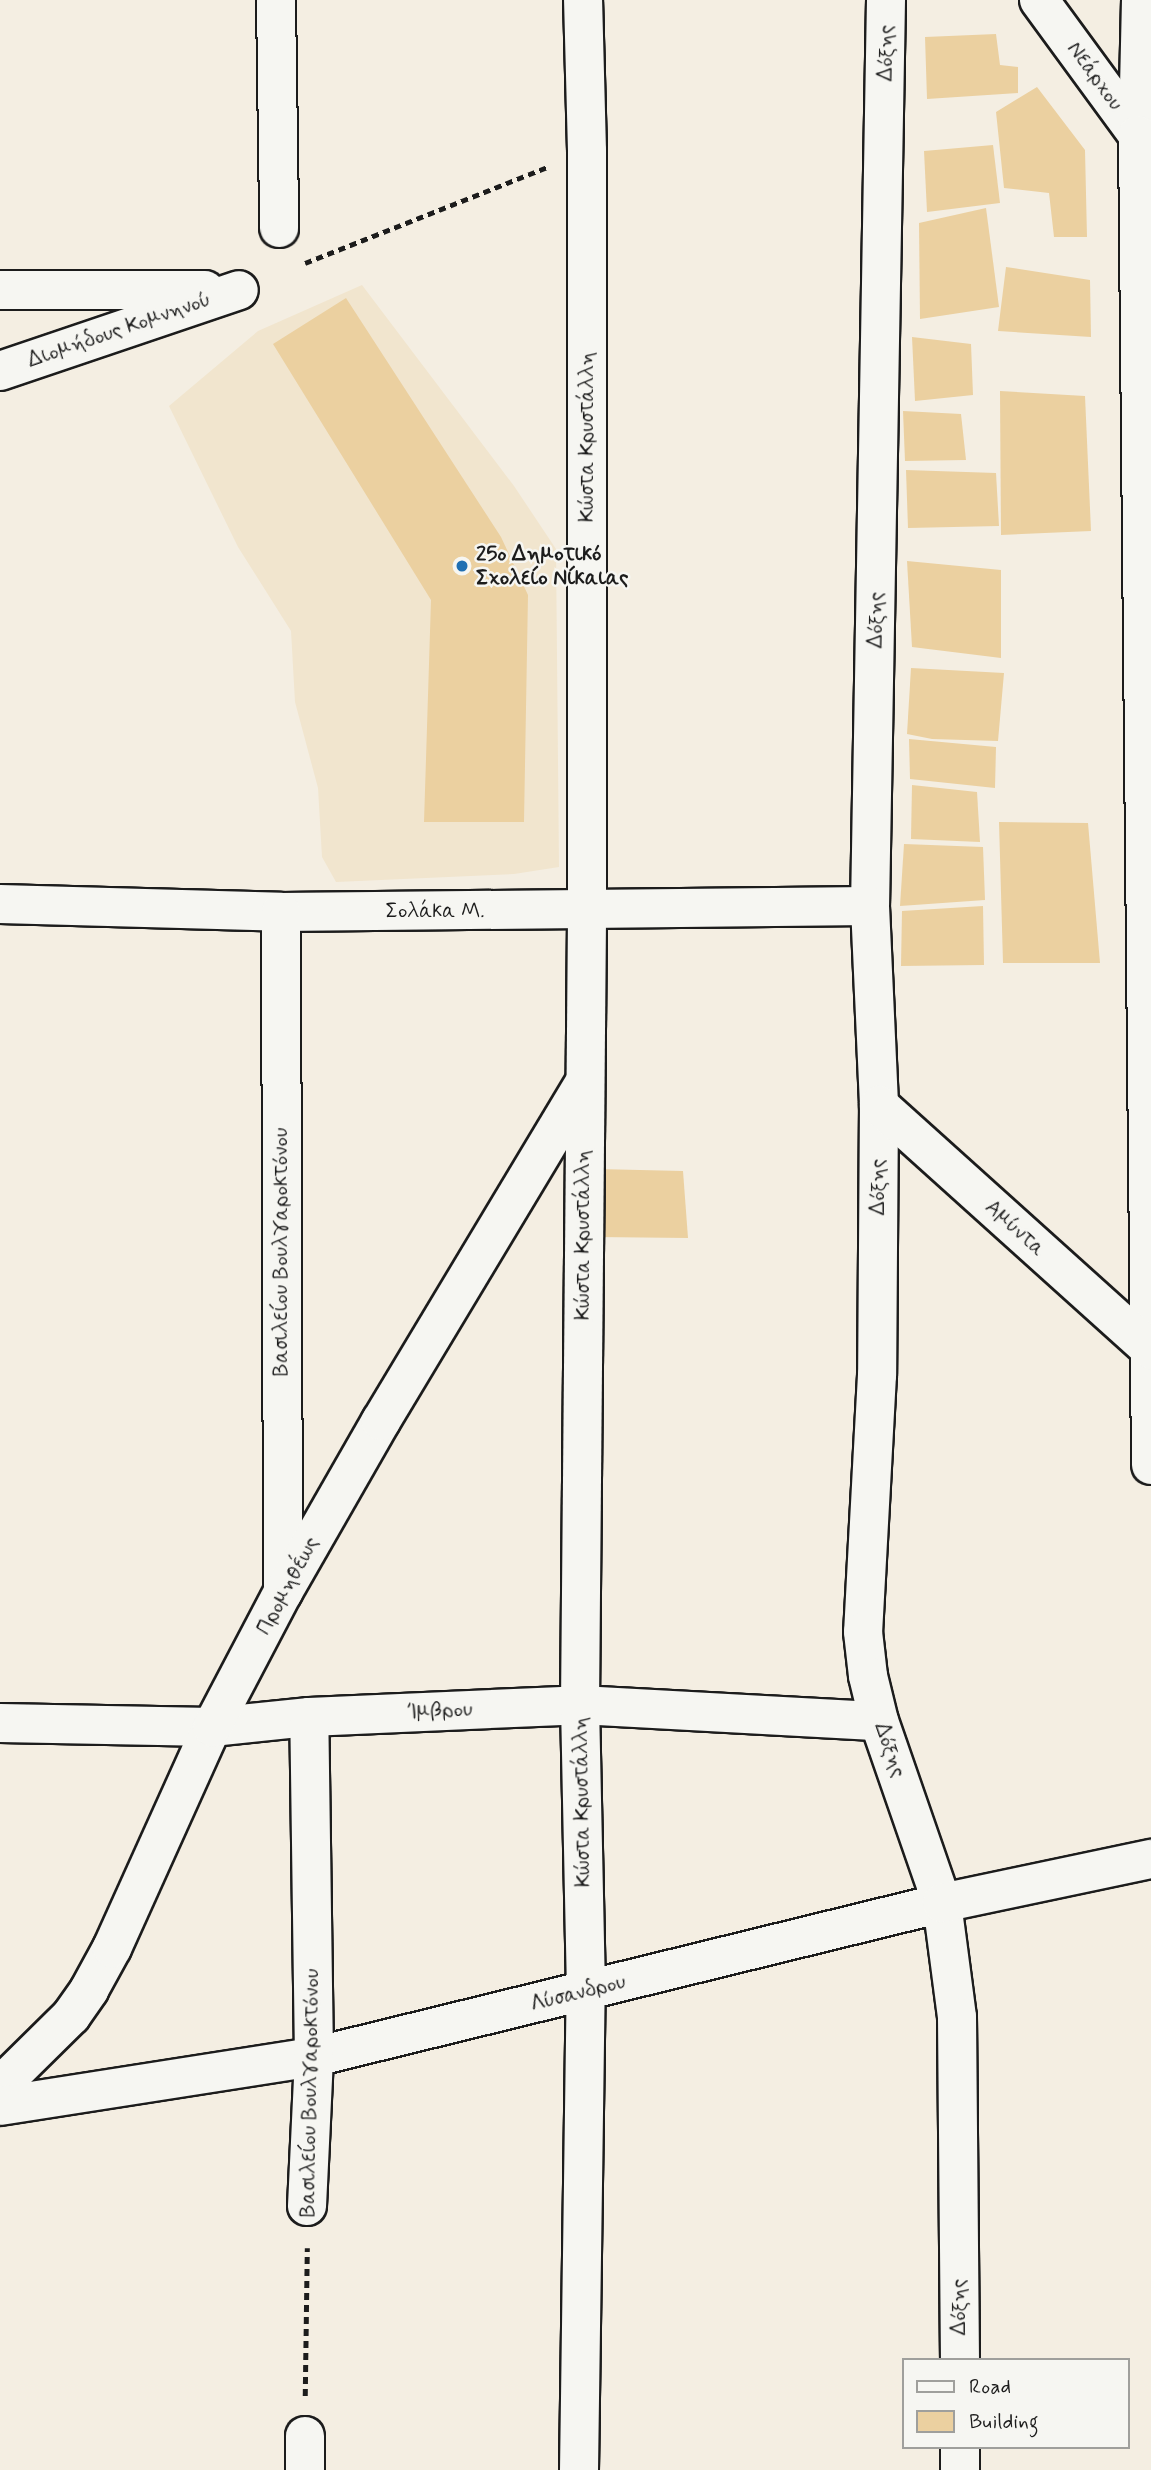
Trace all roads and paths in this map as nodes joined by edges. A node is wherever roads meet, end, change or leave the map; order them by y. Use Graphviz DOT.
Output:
graph roads {
  1 [pos="276,0"];
  2 [pos="583,0"];
  3 [pos="887,0"];
  4 [pos="1039,0"];
  5 [pos="1140,0"];
  6 [pos="1145,144"];
  7 [pos="587,151"];
  8 [pos="279,228"];
  9 [pos="0,290"];
  10 [pos="239,290"];
  11 [pos="0,371"];
  12 [pos="0,904"];
  13 [pos="870,906"];
  14 [pos="587,911"];
  15 [pos="281,912"];
  16 [pos="1149,954"];
  17 [pos="584,1084"];
  18 [pos="879,1105"];
  19 [pos="1150,1349"];
  20 [pos="1151,1465"];
  21 [pos="283,1592"];
  22 [pos="580,1704"];
  23 [pos="309,1717"];
  24 [pos="879,1721"];
  25 [pos="0,1723"];
  26 [pos="212,1727"];
  27 [pos="1151,1859"];
  28 [pos="942,1903"];
  29 [pos="586,1991"];
  30 [pos="314,2057"];
  31 [pos="0,2086"];
  32 [pos="0,2106"];
  33 [pos="307,2206"];
  34 [pos="960,2358"];
  35 [pos="960,2449"];
  36 [pos="305,2453"];
  37 [pos="579,2470"];
  38 [pos="960,2470"];
  1 -- 8 [label="street"];
  2 -- 7 [label="street, Κώστα Κρυστάλλη"];
  3 -- 13 [label="street, Δόξης"];
  4 -- 6 [label="street, Νεάρχου"];
  5 -- 6 [label="street"];
  6 -- 16 [label="street"];
  7 -- 10 [label="path"];
  7 -- 14 [label="street, Κώστα Κρυστάλλη"];
  9 -- 10 [label="street"];
  10 -- 11 [label="street, Διομήδους Κομνηνού"];
  12 -- 15 [label="street, Σολάκα Μ."];
  13 -- 14 [label="street, Σολάκα Μ."];
  13 -- 18 [label="street, Δόξης"];
  14 -- 15 [label="street, Σολάκα Μ."];
  14 -- 17 [label="street, Κώστα Κρυστάλλη"];
  15 -- 21 [label="street, Βασιλείου Βουλγαροκτόνου"];
  16 -- 19 [label="street"];
  17 -- 21 [label="street, Προμηθέως"];
  17 -- 22 [label="street, Κώστα Κρυστάλλη"];
  18 -- 19 [label="street, Αμύντα"];
  18 -- 24 [label="street, Δόξης"];
  19 -- 20 [label="street"];
  21 -- 26 [label="street, Προμηθέως"];
  22 -- 23 [label="street, Ίμβρου"];
  22 -- 24 [label="street, Ίμβρου"];
  22 -- 29 [label="street, Κώστα Κρυστάλλη"];
  23 -- 26 [label="street, Ίμβρου"];
  23 -- 30 [label="street, Βασιλείου Βουλγαροκτόνου"];
  24 -- 28 [label="street, Δόξης"];
  25 -- 26 [label="street, Ίμβρου"];
  26 -- 31 [label="street, Προμηθέως"];
  27 -- 28 [label="street, Λύσανδρου"];
  28 -- 29 [label="street, Λύσανδρου"];
  28 -- 34 [label="street, Δόξης"];
  29 -- 30 [label="street, Λύσανδρου"];
  29 -- 37 [label="street, Κώστα Κρυστάλλη"];
  30 -- 32 [label="street, Λύσανδρου"];
  30 -- 33 [label="street, Βασιλείου Βουλγαροκτόνου"];
  33 -- 36 [label="path, Βασιλείου Βουλγαροκτόνου"];
  35 -- 38 [label="street"];
}
